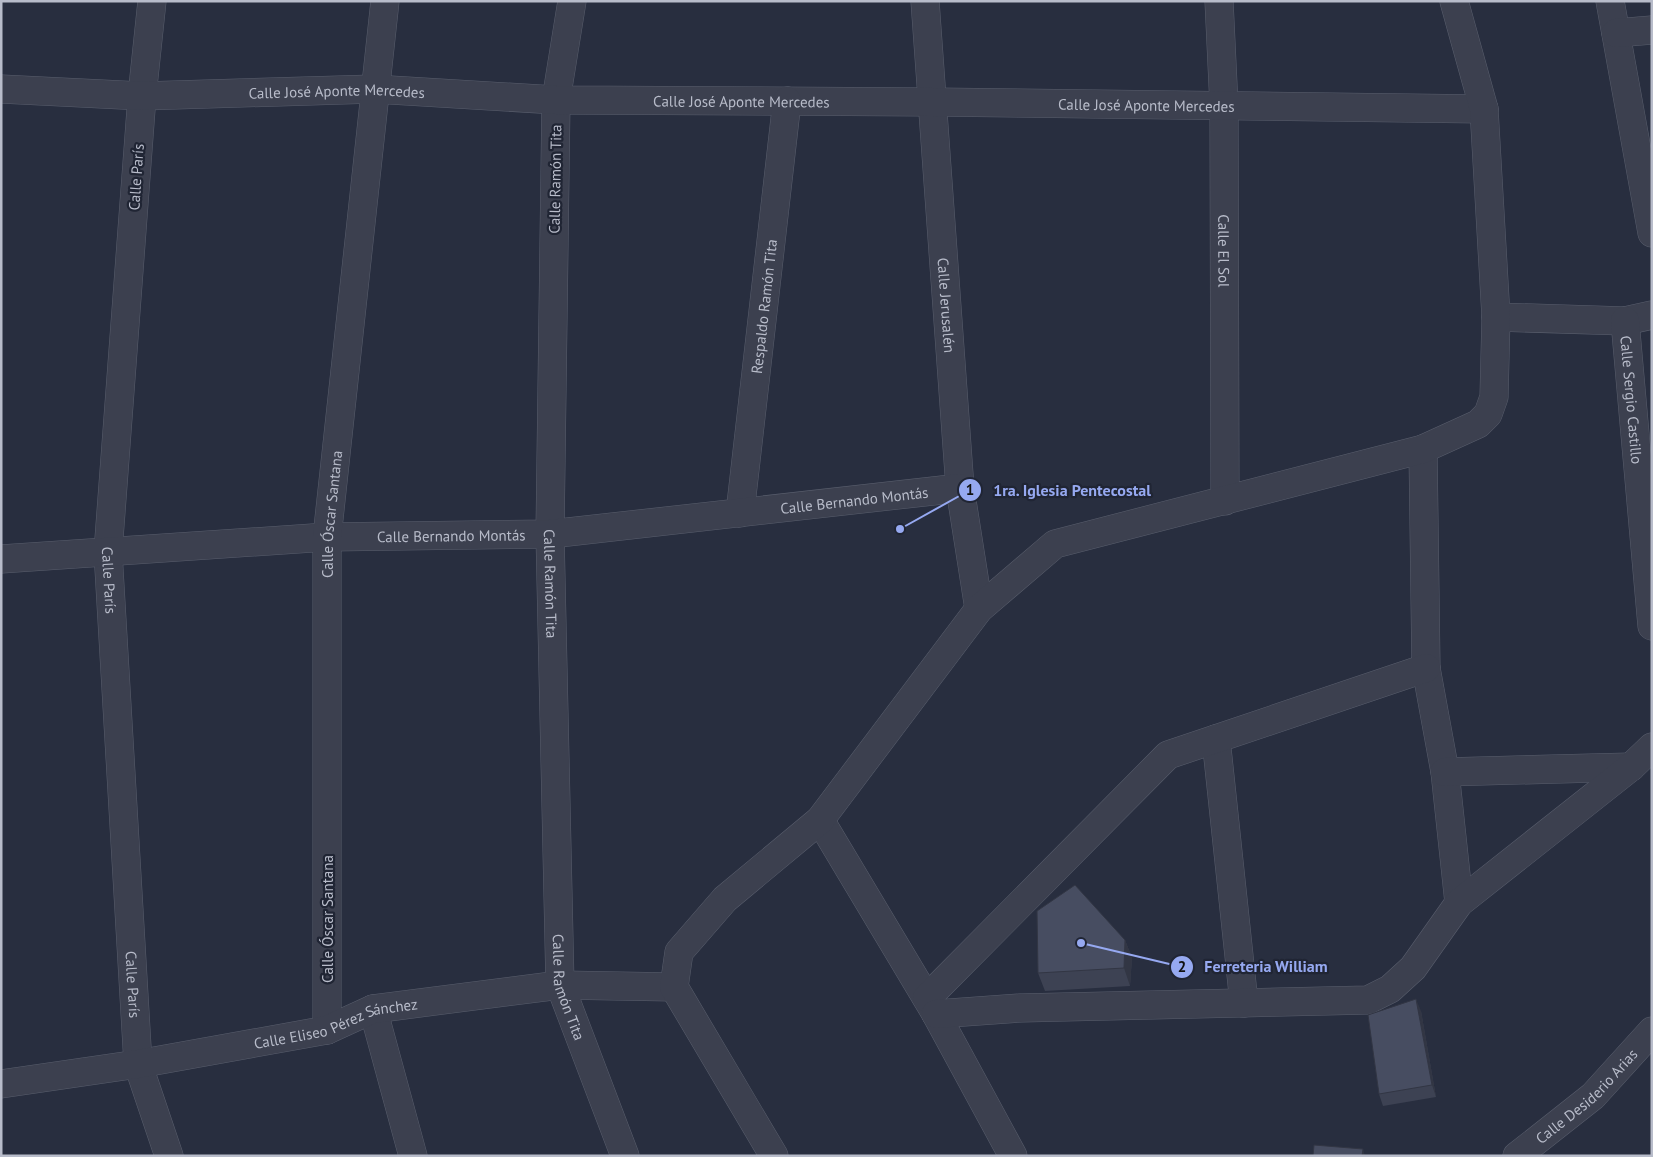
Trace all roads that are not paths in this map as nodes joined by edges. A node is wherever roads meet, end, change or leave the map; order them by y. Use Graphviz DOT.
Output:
graph roads {
  1 [pos="152,1"];
  2 [pos="385,1"];
  3 [pos="572,1"];
  4 [pos="925,1"];
  5 [pos="1219,1"];
  6 [pos="1454,1"];
  7 [pos="1610,1"];
  8 [pos="1652,30"];
  9 [pos="1616,33"];
  10 [pos="1,89"];
  11 [pos="374,89"];
  12 [pos="142,96"];
  13 [pos="556,100"];
  14 [pos="787,101"];
  15 [pos="934,102"];
  16 [pos="1224,106"];
  17 [pos="1484,109"];
  18 [pos="1652,233"];
  19 [pos="1652,315"];
  20 [pos="1496,317"];
  21 [pos="1625,321"];
  22 [pos="1423,449"];
  23 [pos="960,488"];
  24 [pos="1225,500"];
  25 [pos="740,512"];
  26 [pos="550,534"];
  27 [pos="327,537"];
  28 [pos="108,552"];
  29 [pos="1,559"];
  30 [pos="979,609"];
  31 [pos="1652,626"];
  32 [pos="1426,668"];
  33 [pos="1216,739"];
  34 [pos="1652,747"];
  35 [pos="1631,767"];
  36 [pos="1445,772"];
  37 [pos="820,820"];
  38 [pos="1459,903"];
  39 [pos="560,985"];
  40 [pos="674,987"];
  41 [pos="1244,1003"];
  42 [pos="931,1006"];
  43 [pos="373,1009"];
  44 [pos="327,1030"];
  45 [pos="1652,1031"];
  46 [pos="138,1064"];
  47 [pos="1,1084"];
  48 [pos="169,1156"];
  49 [pos="413,1156"];
  50 [pos="625,1156"];
  51 [pos="774,1156"];
  52 [pos="1014,1156"];
  53 [pos="1517,1156"];
  1 -- 12 [label="street, Calle París"];
  2 -- 11 [label="street, Calle Óscar Santana"];
  3 -- 13 [label="street, Calle Ramón Tita"];
  4 -- 15 [label="street, Calle Jerusalén"];
  5 -- 16 [label="street, Calle El Sol"];
  6 -- 17 [label="street"];
  7 -- 9 [label="street"];
  8 -- 9 [label="street"];
  9 -- 18 [label="street"];
  10 -- 12 [label="street, Calle José Aponte Mercedes"];
  11 -- 12 [label="street, Calle José Aponte Mercedes"];
  11 -- 13 [label="street, Calle José Aponte Mercedes"];
  11 -- 27 [label="street, Calle Óscar Santana"];
  12 -- 28 [label="street, Calle París"];
  13 -- 14 [label="street, Calle José Aponte Mercedes"];
  13 -- 26 [label="street, Calle Ramón Tita"];
  14 -- 15 [label="street, Calle José Aponte Mercedes"];
  14 -- 25 [label="street, Respaldo Ramón Tita"];
  15 -- 16 [label="street, Calle José Aponte Mercedes"];
  15 -- 23 [label="street, Calle Jerusalén"];
  16 -- 17 [label="street, Calle José Aponte Mercedes"];
  16 -- 24 [label="street, Calle El Sol"];
  17 -- 20 [label="street"];
  19 -- 21 [label="street"];
  20 -- 21 [label="street"];
  20 -- 22 [label="street"];
  21 -- 31 [label="street, Calle Sergio Castillo"];
  22 -- 24 [label="street"];
  22 -- 32 [label="street"];
  23 -- 25 [label="street, Calle Bernando Montás"];
  23 -- 30 [label="street, Calle Jerusalén"];
  24 -- 30 [label="street"];
  25 -- 26 [label="street, Calle Bernando Montás"];
  26 -- 27 [label="street, Calle Bernando Montás"];
  26 -- 39 [label="street, Calle Ramón Tita"];
  27 -- 28 [label="street, Calle Bernando Montás"];
  27 -- 44 [label="street, Calle Óscar Santana"];
  28 -- 29 [label="street, Calle Bernando Montás"];
  28 -- 46 [label="street, Calle París"];
  30 -- 37 [label="street"];
  32 -- 33 [label="street"];
  32 -- 36 [label="street"];
  33 -- 41 [label="street"];
  33 -- 42 [label="street"];
  34 -- 35 [label="street"];
  35 -- 36 [label="street"];
  35 -- 38 [label="street"];
  36 -- 38 [label="street"];
  37 -- 40 [label="street"];
  37 -- 42 [label="street"];
  38 -- 41 [label="street"];
  39 -- 40 [label="street, Calle Eliseo Pérez Sánchez"];
  39 -- 43 [label="street, Calle Eliseo Pérez Sánchez"];
  39 -- 50 [label="street, Calle Ramón Tita"];
  40 -- 51 [label="street"];
  41 -- 42 [label="street"];
  42 -- 52 [label="street"];
  43 -- 44 [label="street, Calle Eliseo Pérez Sánchez"];
  43 -- 49 [label="street"];
  44 -- 46 [label="street, Calle Eliseo Pérez Sánchez"];
  45 -- 53 [label="street, Calle Desiderio Arias"];
  46 -- 47 [label="street, Calle Eliseo Pérez Sánchez"];
  46 -- 48 [label="street, Calle París"];
}
